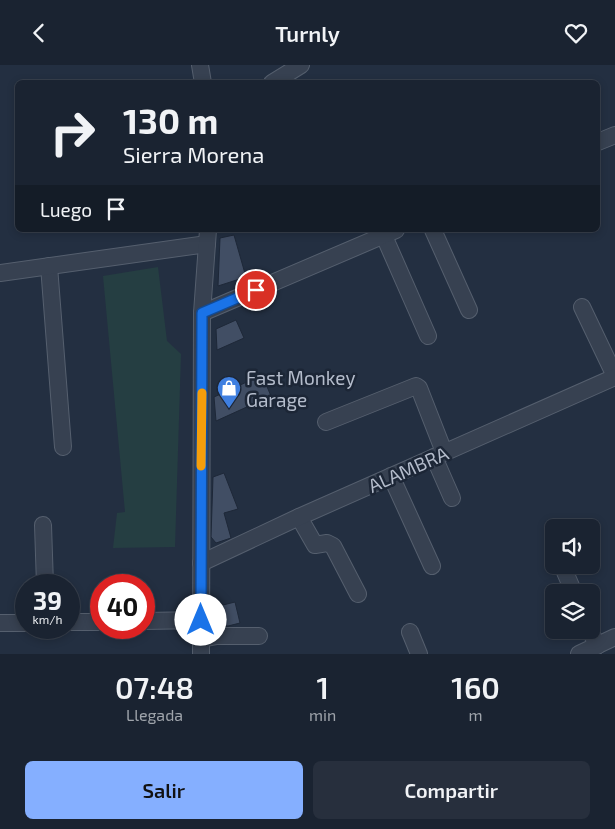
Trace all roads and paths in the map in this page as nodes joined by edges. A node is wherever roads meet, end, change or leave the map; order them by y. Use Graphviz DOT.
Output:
graph roads {
  1 [pos="200,65"];
  2 [pos="301,65"];
  3 [pos="202,80"];
  4 [pos="277,80"];
  5 [pos="615,135"];
  6 [pos="600,141"];
  7 [pos="435,232"];
  8 [pos="390,233"];
  9 [pos="207,237"];
  10 [pos="49,266"];
  11 [pos="0,273"];
  12 [pos="582,307"];
  13 [pos="469,310"];
  14 [pos="202,313"];
  15 [pos="428,336"];
  16 [pos="615,376"];
  17 [pos="326,421"];
  18 [pos="62,447"];
  19 [pos="439,455"];
  20 [pos="391,476"];
  21 [pos="452,498"];
  22 [pos="300,517"];
  23 [pos="43,525"];
  24 [pos="201,563"];
  25 [pos="432,566"];
  26 [pos="45,574"];
  27 [pos="358,594"];
  28 [pos="201,620"];
  29 [pos="155,621"];
  30 [pos="0,623"];
  31 [pos="15,623"];
  32 [pos="410,632"];
  33 [pos="259,636"];
  34 [pos="615,637"];
  35 [pos="594,639"];
  36 [pos="597,646"];
  37 [pos="201,647"];
  38 [pos="419,654"];
  39 [pos="579,654"];
  1 -- 3 [label="street"];
  2 -- 4 [label="street"];
  5 -- 6 [label="street"];
  7 -- 13 [label="street"];
  8 -- 14 [label="street"];
  8 -- 15 [label="street"];
  9 -- 10 [label="street"];
  9 -- 14 [label="street"];
  10 -- 11 [label="street"];
  10 -- 18 [label="street"];
  12 -- 16 [label="street"];
  14 -- 24 [label="street"];
  16 -- 19 [label="street, ALAMBRA"];
  17 -- 19 [label="street"];
  19 -- 20 [label="street, ALAMBRA"];
  19 -- 21 [label="street"];
  20 -- 22 [label="street, ALAMBRA"];
  20 -- 25 [label="street"];
  22 -- 24 [label="street, ALAMBRA"];
  22 -- 27 [label="street"];
  23 -- 26 [label="street"];
  24 -- 28 [label="street"];
  28 -- 29 [label="street"];
  28 -- 37 [label="street"];
  30 -- 31 [label="street"];
  32 -- 38 [label="street"];
  33 -- 37 [label="street"];
  34 -- 36 [label="street"];
  35 -- 36 [label="street"];
  36 -- 39 [label="street"];
}
